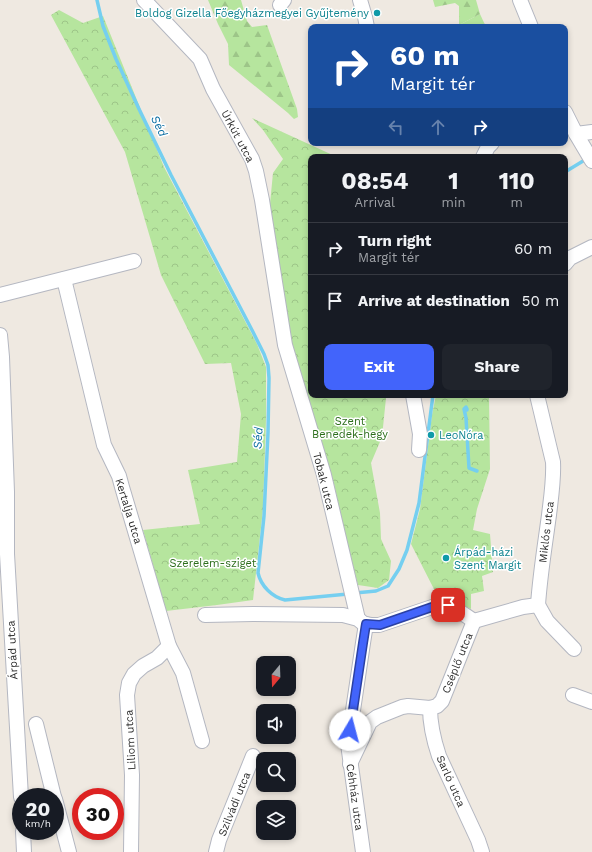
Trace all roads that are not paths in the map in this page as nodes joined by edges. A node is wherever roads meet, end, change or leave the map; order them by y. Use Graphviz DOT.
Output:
graph roads {
  1 [pos="144,0"];
  2 [pos="360,0"];
  3 [pos="520,0"];
  4 [pos="366,24"];
  5 [pos="530,24"];
  6 [pos="568,118"];
  7 [pos="592,132"];
  8 [pos="576,134"];
  9 [pos="588,155"];
  10 [pos="592,246"];
  11 [pos="568,260"];
  12 [pos="134,261"];
  13 [pos="64,279"];
  14 [pos="0,295"];
  15 [pos="0,335"];
  16 [pos="285,345"];
  17 [pos="414,398"];
  18 [pos="538,398"];
  19 [pos="419,450"];
  20 [pos="3,555"];
  21 [pos="538,605"];
  22 [pos="205,615"];
  23 [pos="474,621"];
  24 [pos="362,622"];
  25 [pos="169,646"];
  26 [pos="574,649"];
  27 [pos="573,696"];
  28 [pos="592,702"];
  29 [pos="430,708"];
  30 [pos="36,724"];
  31 [pos="202,741"];
  32 [pos="253,756"];
  33 [pos="350,764"];
  34 [pos="20,788"];
  35 [pos="52,788"];
  36 [pos="64,835"];
  37 [pos="23,840"];
  38 [pos="24,852"];
  39 [pos="68,852"];
  40 [pos="131,852"];
  41 [pos="216,852"];
  42 [pos="363,852"];
  43 [pos="482,852"];
  1 -- 16 [label="street, Úrkút utca"];
  2 -- 4 [label="street"];
  3 -- 5 [label="street"];
  6 -- 8 [label="street"];
  7 -- 8 [label="street"];
  8 -- 9 [label="street"];
  10 -- 11 [label="street"];
  12 -- 13 [label="street"];
  13 -- 14 [label="street"];
  13 -- 25 [label="street, Kertalja utca"];
  15 -- 20 [label="street, Árpád utca"];
  16 -- 24 [label="street, Tobak utca"];
  17 -- 19 [label="street"];
  18 -- 21 [label="street, Miklós utca"];
  20 -- 34 [label="street, Árpád utca"];
  21 -- 23 [label="street"];
  21 -- 26 [label="street"];
  22 -- 24 [label="street"];
  23 -- 24 [label="street"];
  23 -- 29 [label="street, Cséplő utca"];
  24 -- 33 [label="street, Céhház utca"];
  25 -- 31 [label="street, Kertalja utca"];
  25 -- 40 [label="street, Liliom utca"];
  27 -- 28 [label="street"];
  29 -- 33 [label="street"];
  29 -- 43 [label="street, Sarló utca"];
  30 -- 35 [label="street"];
  32 -- 41 [label="street, Szilvádi utca"];
  33 -- 42 [label="street, Céhház utca"];
  36 -- 39 [label="street"];
  37 -- 38 [label="street"];
}
